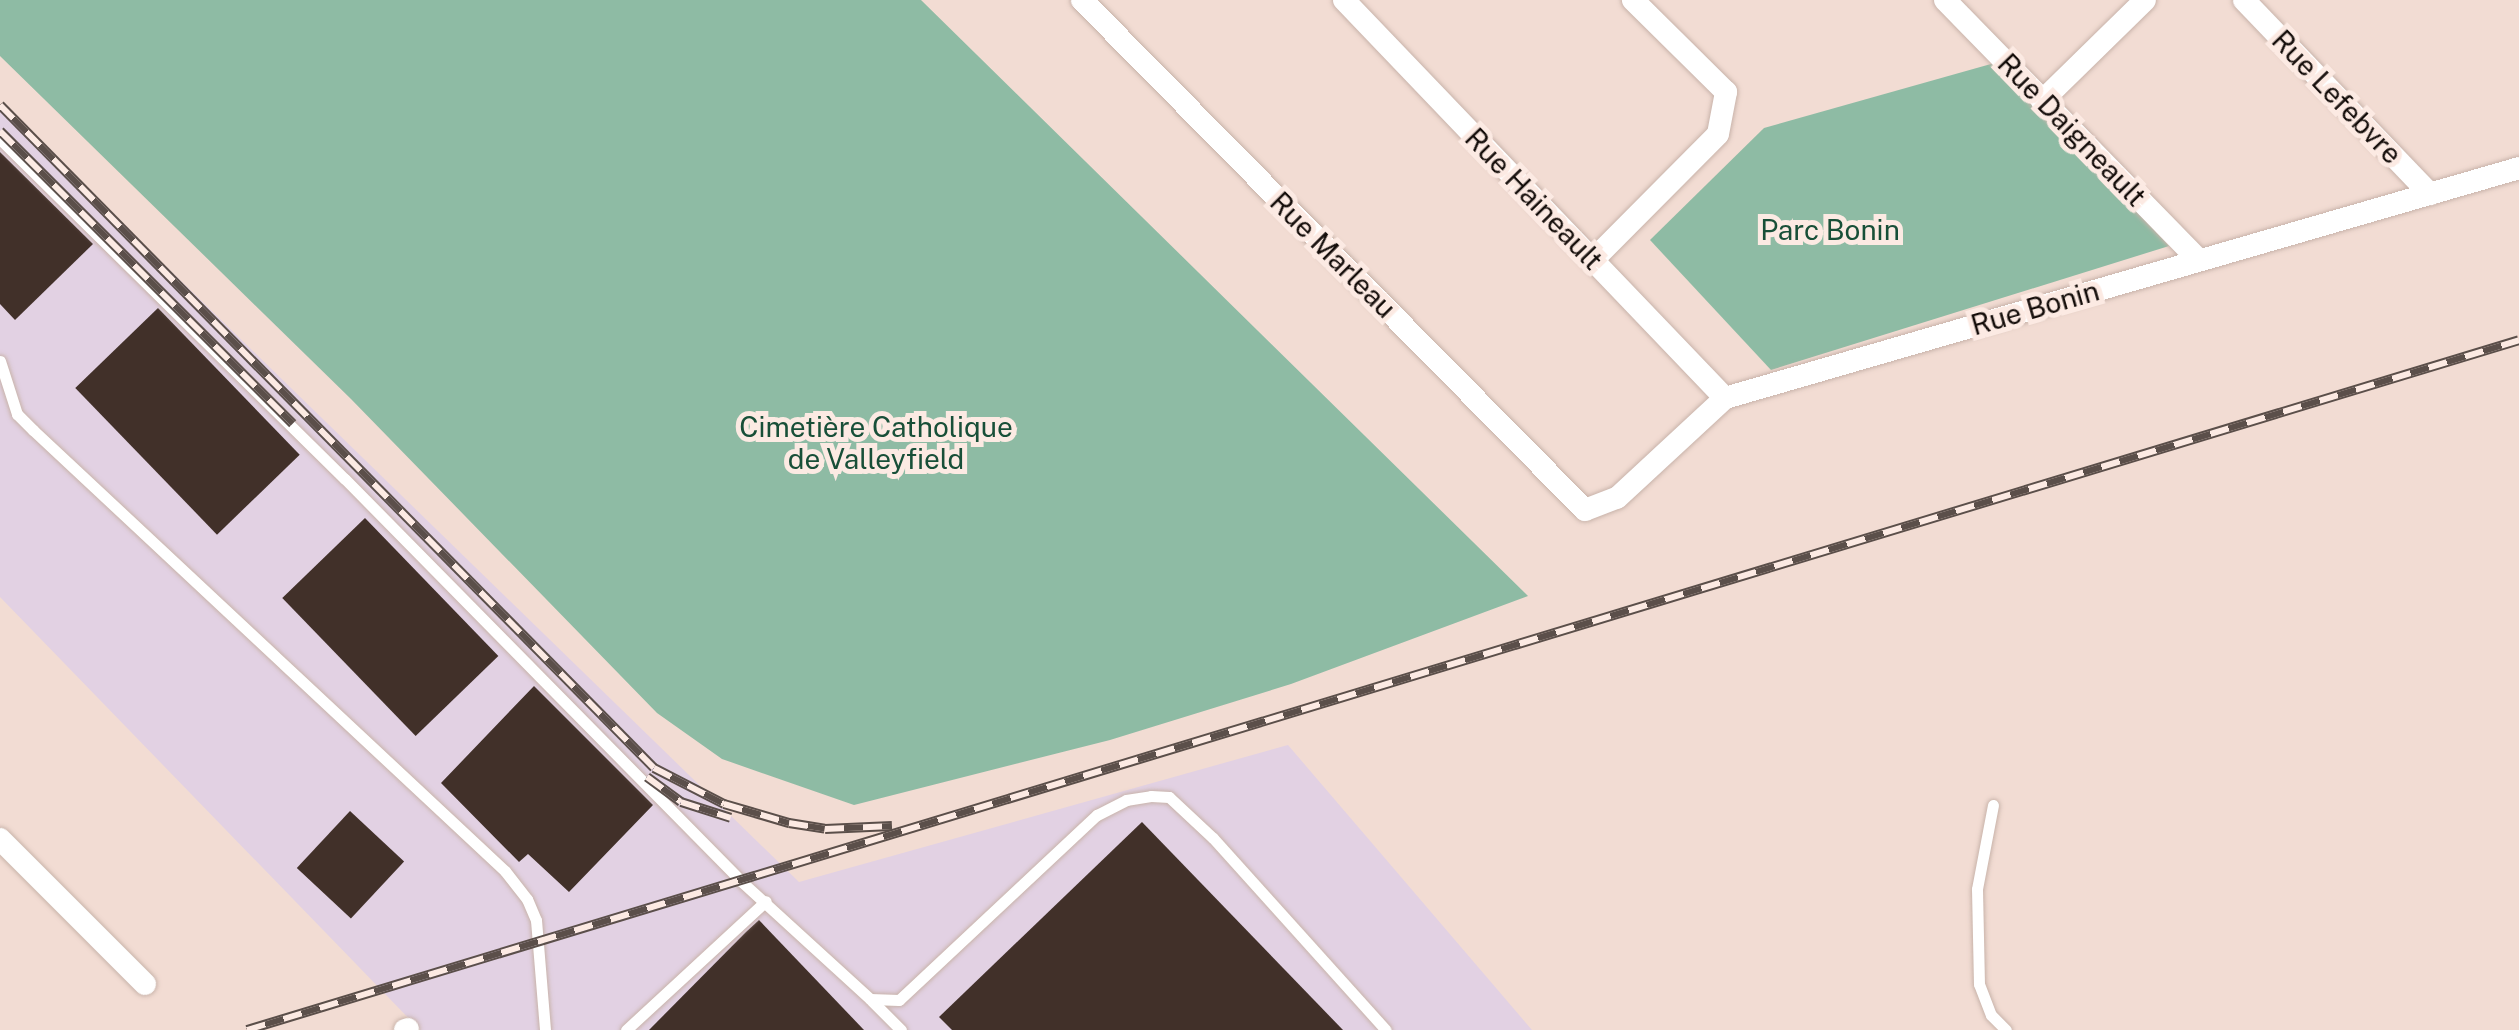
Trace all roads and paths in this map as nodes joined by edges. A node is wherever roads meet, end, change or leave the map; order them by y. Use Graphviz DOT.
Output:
graph roads {
  1 [pos="1082,0"];
  2 [pos="1344,0"];
  3 [pos="1633,0"];
  4 [pos="1945,0"];
  5 [pos="2146,0"];
  6 [pos="2244,0"];
  7 [pos="2042,101"];
  8 [pos="0,140"];
  9 [pos="2519,168"];
  10 [pos="2430,194"];
  11 [pos="1594,260"];
  12 [pos="2199,260"];
  13 [pos="0,361"];
  14 [pos="1725,398"];
  15 [pos="1585,510"];
  16 [pos="1994,806"];
  17 [pos="0,839"];
  18 [pos="766,901"];
  19 [pos="145,984"];
  20 [pos="870,999"];
  21 [pos="546,1030"];
  22 [pos="626,1030"];
  23 [pos="901,1030"];
  24 [pos="1386,1030"];
  25 [pos="2006,1030"];
  1 -- 15 [label="street, Rue Marleau"];
  2 -- 11 [label="street, Rue Haineault"];
  3 -- 11 [label="street"];
  4 -- 7 [label="street, Rue Daigneault"];
  5 -- 7 [label="street"];
  6 -- 10 [label="street, Rue Lefebvre"];
  7 -- 12 [label="street, Rue Daigneault"];
  8 -- 18 [label="lane"];
  9 -- 10 [label="street, Rue Bonin"];
  10 -- 12 [label="street, Rue Bonin"];
  11 -- 14 [label="street, Rue Haineault"];
  12 -- 14 [label="street, Rue Bonin"];
  13 -- 21 [label="lane"];
  14 -- 15 [label="street, Rue Bonin"];
  16 -- 25 [label="lane"];
  17 -- 19 [label="street"];
  18 -- 20 [label="lane"];
  18 -- 22 [label="lane"];
  20 -- 23 [label="lane"];
  20 -- 24 [label="lane"];
}
